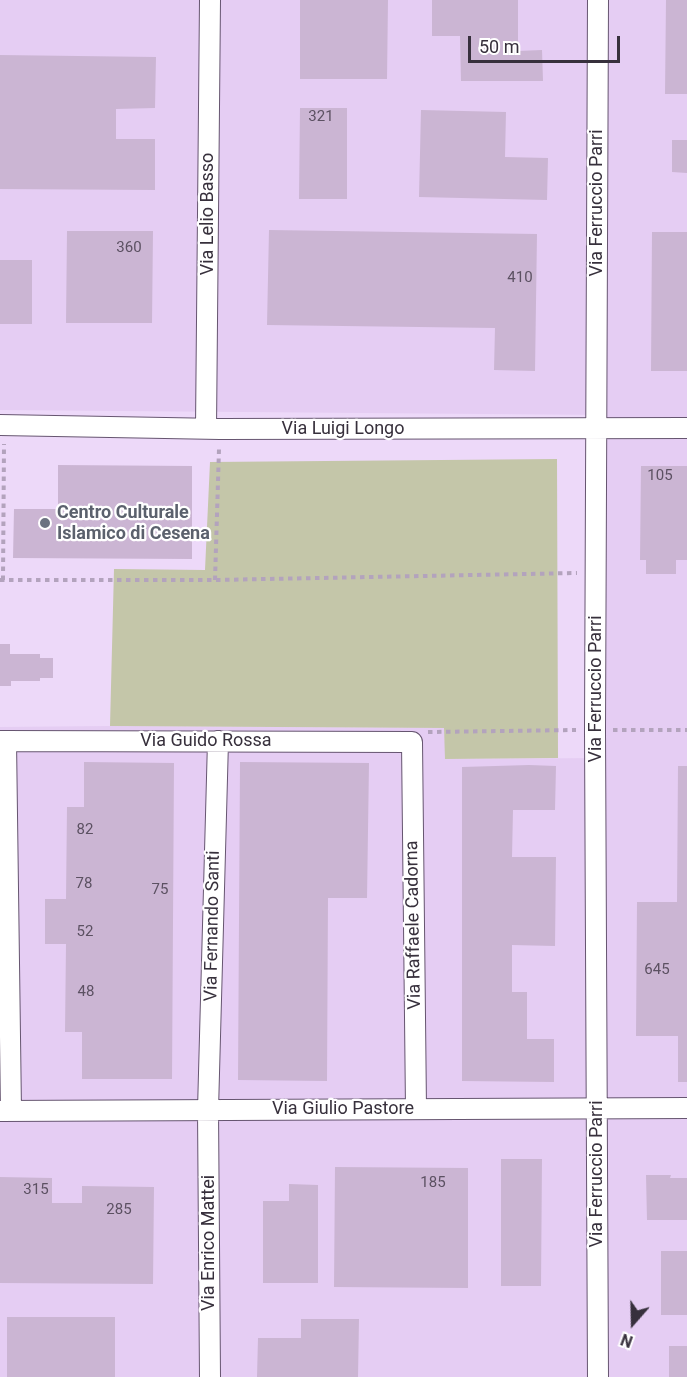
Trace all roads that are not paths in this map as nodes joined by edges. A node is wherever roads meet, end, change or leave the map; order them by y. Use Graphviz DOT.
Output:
graph roads {
  1 [pos="210,0"];
  2 [pos="598,0"];
  3 [pos="2,425"];
  4 [pos="596,428"];
  5 [pos="687,428"];
  6 [pos="213,429"];
  7 [pos="3,741"];
  8 [pos="218,741"];
  9 [pos="412,742"];
  10 [pos="687,1108"];
  11 [pos="416,1109"];
  12 [pos="597,1109"];
  13 [pos="208,1110"];
  14 [pos="5,1111"];
  15 [pos="210,1377"];
  16 [pos="598,1377"];
  1 -- 6 [label="street, Via Lelio Basso"];
  2 -- 4 [label="street, Via Ferruccio Parri"];
  3 -- 6 [label="street, Via Luigi Longo"];
  4 -- 5 [label="street, Via Luigi Longo"];
  4 -- 6 [label="street, Via Luigi Longo"];
  4 -- 12 [label="street, Via Ferruccio Parri"];
  7 -- 8 [label="street, Via Guido Rossa"];
  7 -- 14 [label="street"];
  8 -- 9 [label="street, Via Guido Rossa"];
  8 -- 13 [label="street, Via Fernando Santi"];
  9 -- 11 [label="street, Via Raffaele Cadorna"];
  10 -- 12 [label="street, Via Giulio Pastore"];
  11 -- 12 [label="street, Via Giulio Pastore"];
  11 -- 13 [label="street, Via Giulio Pastore"];
  12 -- 16 [label="street, Via Ferruccio Parri"];
  13 -- 14 [label="street, Via Giulio Pastore"];
  13 -- 15 [label="street, Via Enrico Mattei"];
}
